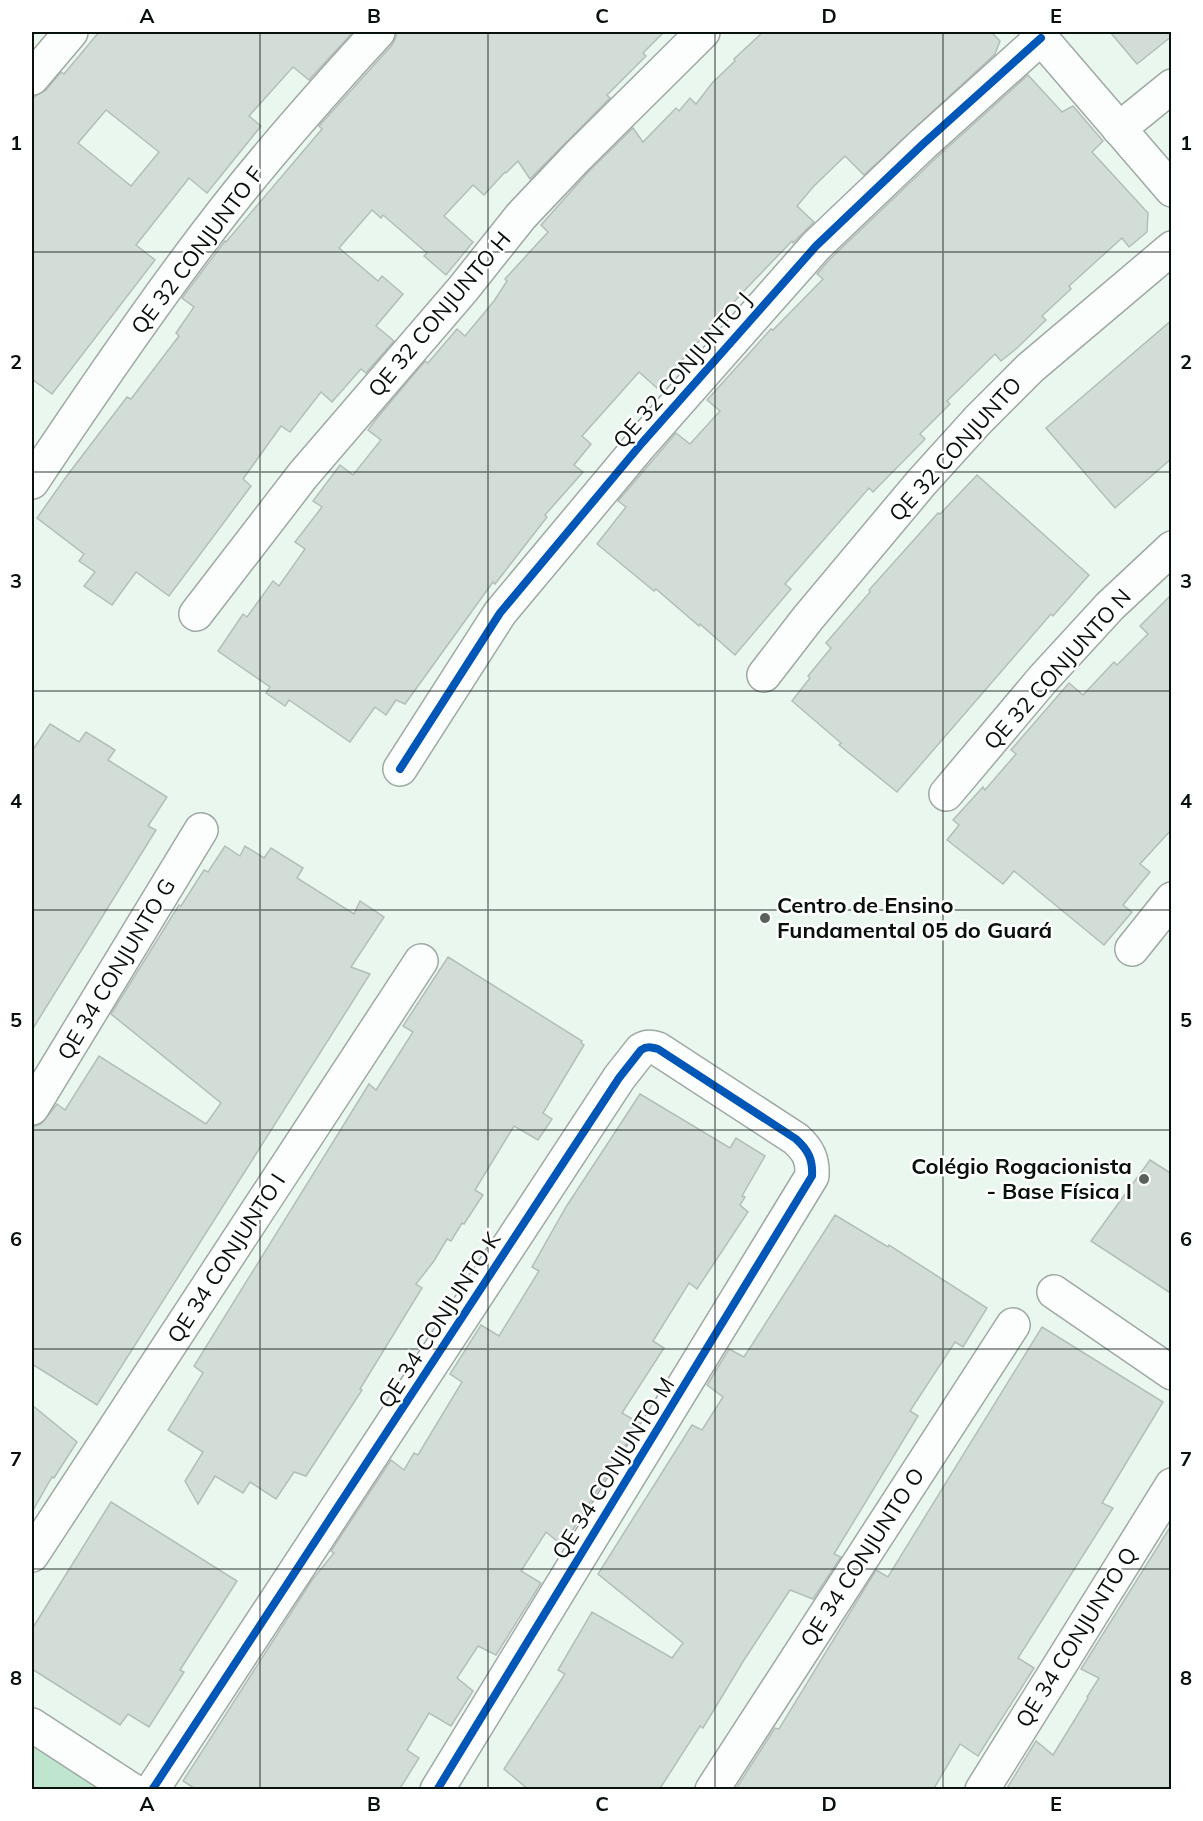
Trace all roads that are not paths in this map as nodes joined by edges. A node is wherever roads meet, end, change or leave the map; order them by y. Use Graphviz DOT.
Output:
graph roads {
  1 [pos="70,32"];
  2 [pos="378,32"];
  3 [pos="703,32"];
  4 [pos="1038,35"];
  5 [pos="32,78"];
  6 [pos="1172,86"];
  7 [pos="1119,129"];
  8 [pos="1172,190"];
  9 [pos="1172,248"];
  10 [pos="32,482"];
  11 [pos="1172,548"];
  12 [pos="196,614"];
  13 [pos="764,675"];
  14 [pos="400,769"];
  15 [pos="946,794"];
  16 [pos="201,830"];
  17 [pos="1172,899"];
  18 [pos="1132,948"];
  19 [pos="422,961"];
  20 [pos="32,1108"];
  21 [pos="813,1163"];
  22 [pos="1054,1292"];
  23 [pos="1013,1325"];
  24 [pos="1172,1373"];
  25 [pos="1172,1485"];
  26 [pos="32,1555"];
  27 [pos="32,1725"];
  28 [pos="132,1790"];
  29 [pos="152,1790"];
  30 [pos="437,1790"];
  31 [pos="712,1790"];
  32 [pos="982,1790"];
  1 -- 5 [label="street"];
  2 -- 10 [label="street, QE 32 CONJUNTO F"];
  3 -- 12 [label="street, QE 32 CONJUNTO H"];
  4 -- 7 [label="street"];
  4 -- 14 [label="street, QE 32 CONJUNTO J"];
  6 -- 7 [label="street"];
  7 -- 8 [label="street"];
  9 -- 13 [label="street, QE 32 CONJUNTO"];
  11 -- 15 [label="street, QE 32 CONJUNTO N"];
  16 -- 20 [label="street, QE 34 CONJUNTO G"];
  17 -- 18 [label="street"];
  19 -- 26 [label="street, QE 34 CONJUNTO I"];
  21 -- 29 [label="street, QE 34 CONJUNTO K"];
  21 -- 30 [label="street, QE 34 CONJUNTO M"];
  22 -- 24 [label="street"];
  23 -- 31 [label="street, QE 34 CONJUNTO O"];
  25 -- 32 [label="street, QE 34 CONJUNTO Q"];
  27 -- 28 [label="street"];
}
